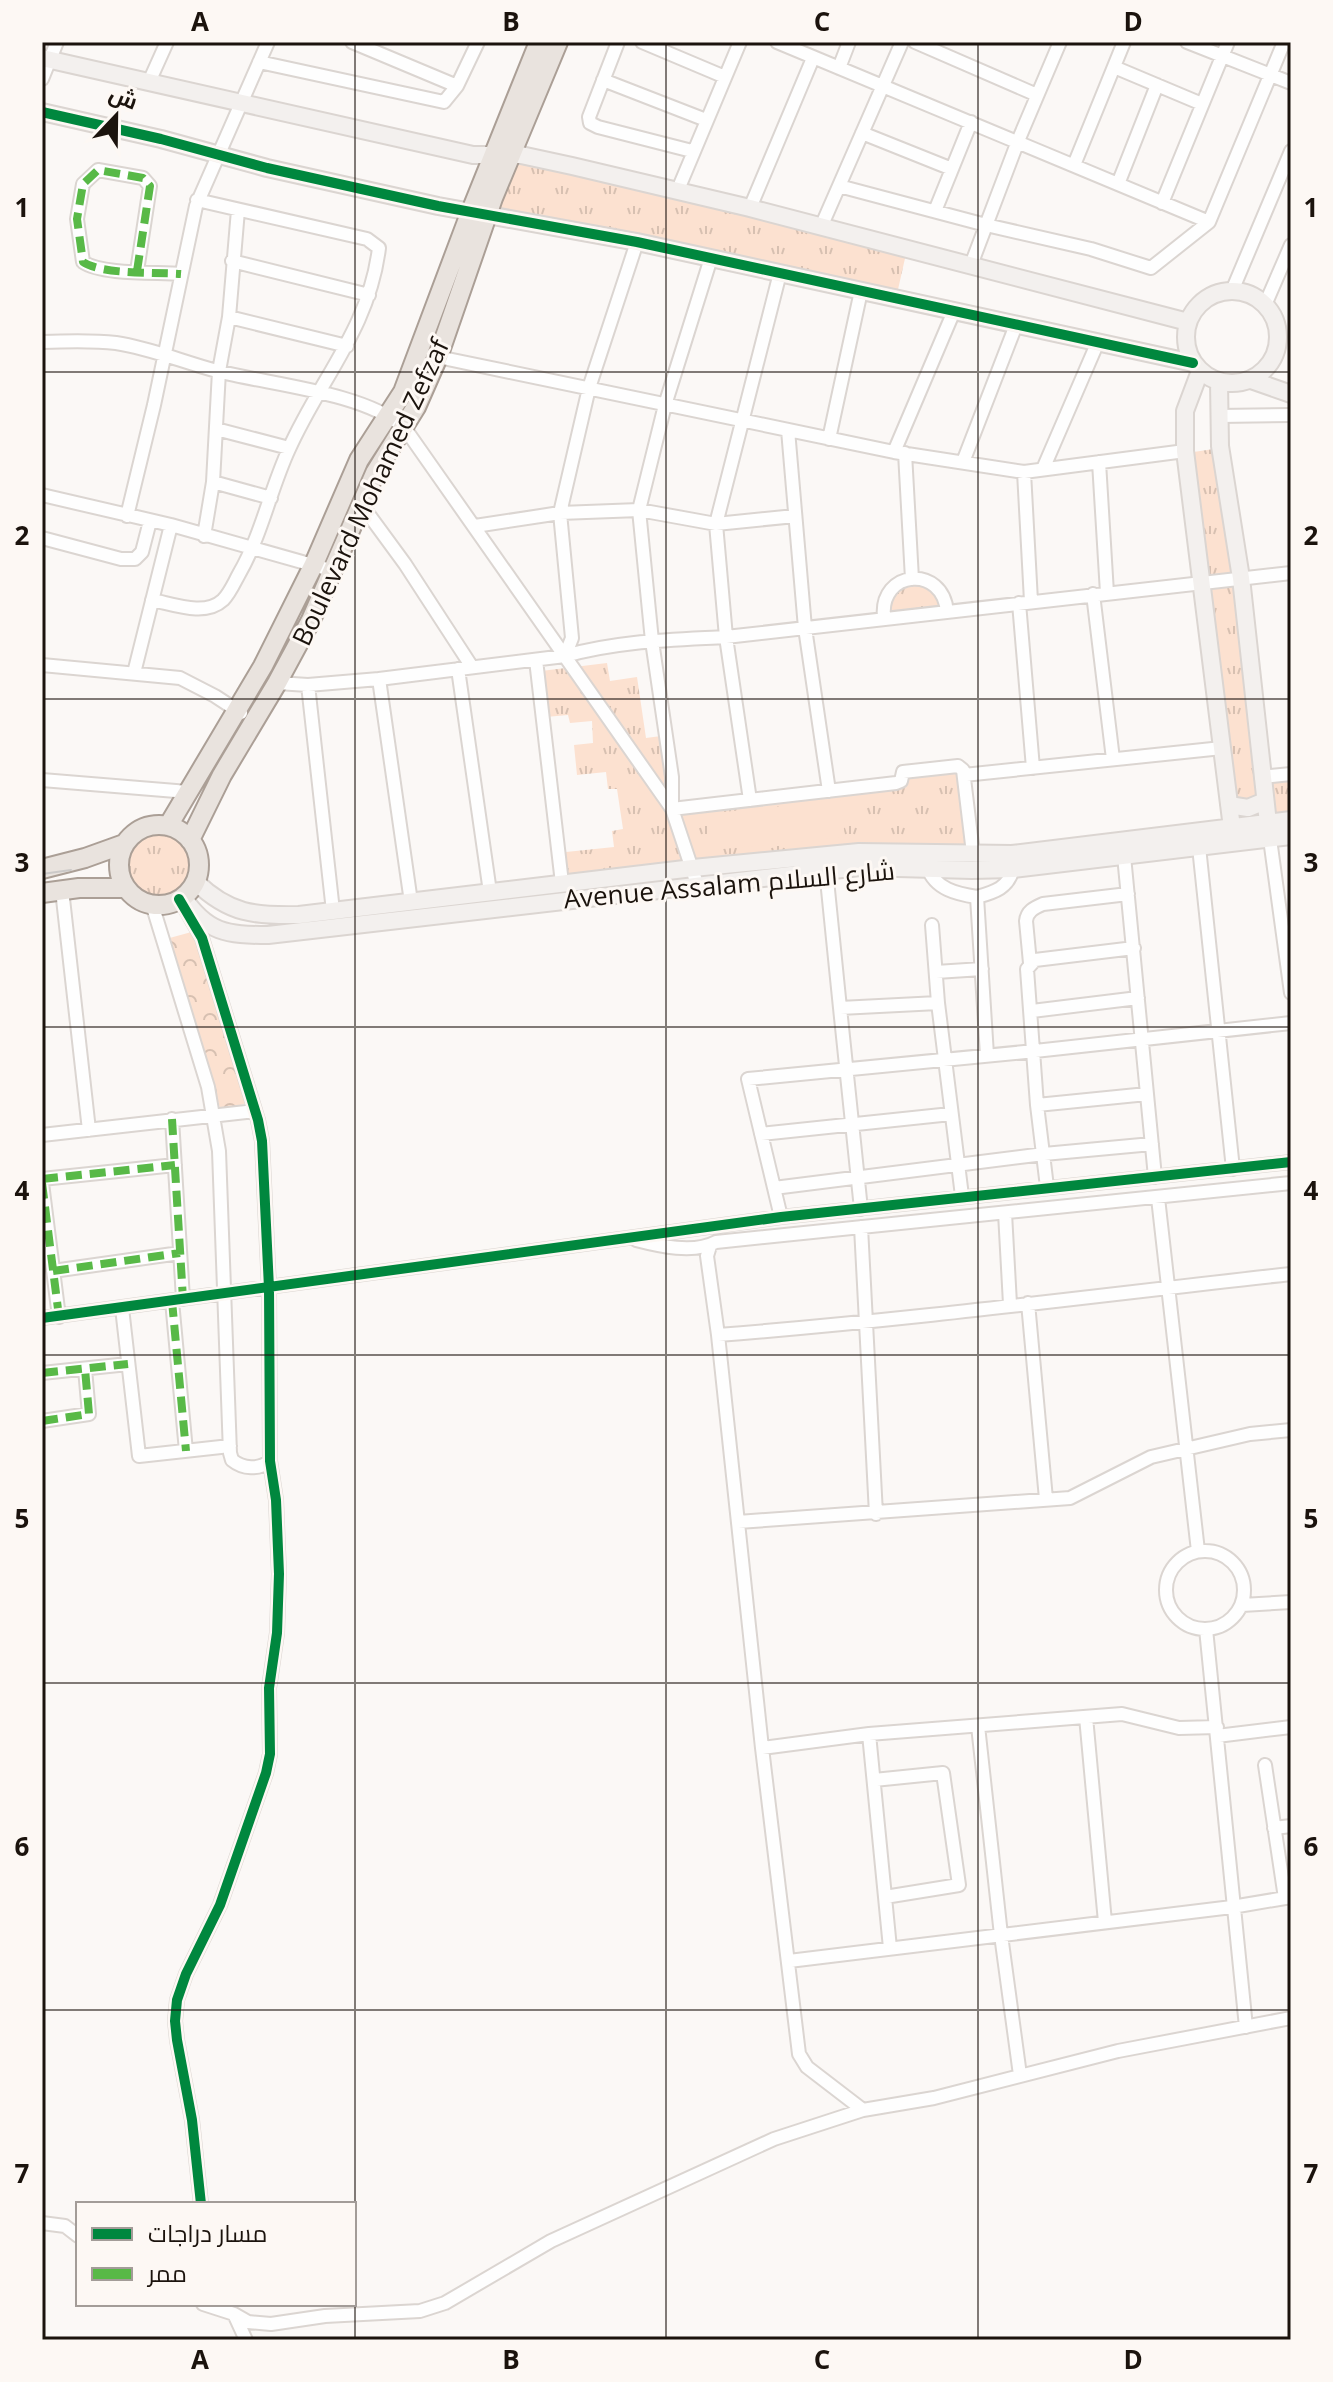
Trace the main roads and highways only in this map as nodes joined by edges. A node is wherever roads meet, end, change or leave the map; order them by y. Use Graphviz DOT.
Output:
graph roads {
  1 [pos="539,42"];
  2 [pos="558,42"];
  3 [pos="502,155"];
  4 [pos="480,212"];
  5 [pos="397,421"];
  6 [pos="168,826"];
  7 [pos="190,840"];
  8 [pos="124,844"];
  9 [pos="42,869"];
  10 [pos="126,888"];
  11 [pos="42,893"];
  1 -- 3 [label="main road, Boulevard Mohamed Zefzaf"];
  2 -- 3 [label="main road, Boulevard Mohamed Zefzaf"];
  3 -- 4 [label="main road, Boulevard Mohamed Zefzaf"];
  4 -- 5 [label="main road, Boulevard Mohamed Zefzaf"];
  4 -- 5 [label="main road, Boulevard Mohamed Zefzaf"];
  5 -- 6 [label="main road, Boulevard Mohamed Zefzaf"];
  5 -- 7 [label="main road, Boulevard Mohamed Zefzaf"];
  6 -- 7 [label="main road"];
  6 -- 8 [label="main road"];
  7 -- 10 [label="main road"];
  8 -- 9 [label="main road"];
  8 -- 10 [label="main road"];
  10 -- 11 [label="main road"];
}
